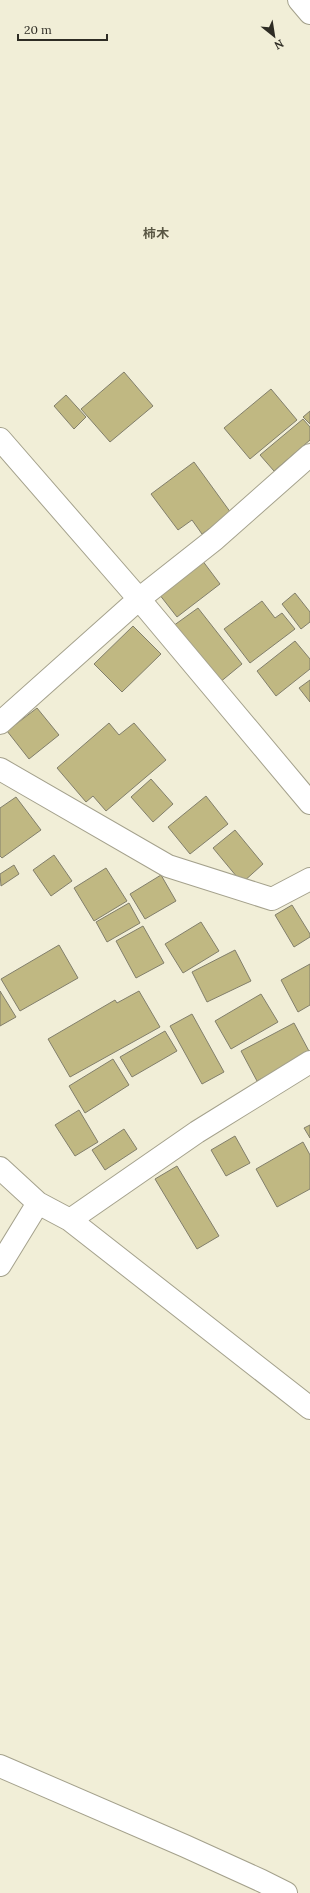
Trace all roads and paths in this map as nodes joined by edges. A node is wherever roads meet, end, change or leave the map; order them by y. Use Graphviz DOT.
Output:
graph roads {
  1 [pos="299,0"];
  2 [pos="310,13"];
  3 [pos="0,439"];
  4 [pos="310,456"];
  5 [pos="139,599"];
  6 [pos="0,722"];
  7 [pos="0,768"];
  8 [pos="310,803"];
  9 [pos="310,879"];
  10 [pos="310,1062"];
  11 [pos="0,1168"];
  12 [pos="38,1203"];
  13 [pos="70,1220"];
  14 [pos="0,1265"];
  15 [pos="310,1408"];
  16 [pos="0,1766"];
  17 [pos="286,1893"];
  1 -- 2 [label="street"];
  3 -- 5 [label="street"];
  4 -- 5 [label="street"];
  5 -- 6 [label="street"];
  5 -- 8 [label="street"];
  7 -- 9 [label="street"];
  10 -- 13 [label="street"];
  11 -- 12 [label="street"];
  12 -- 13 [label="street"];
  12 -- 14 [label="street"];
  13 -- 15 [label="street"];
  16 -- 17 [label="street"];
}
